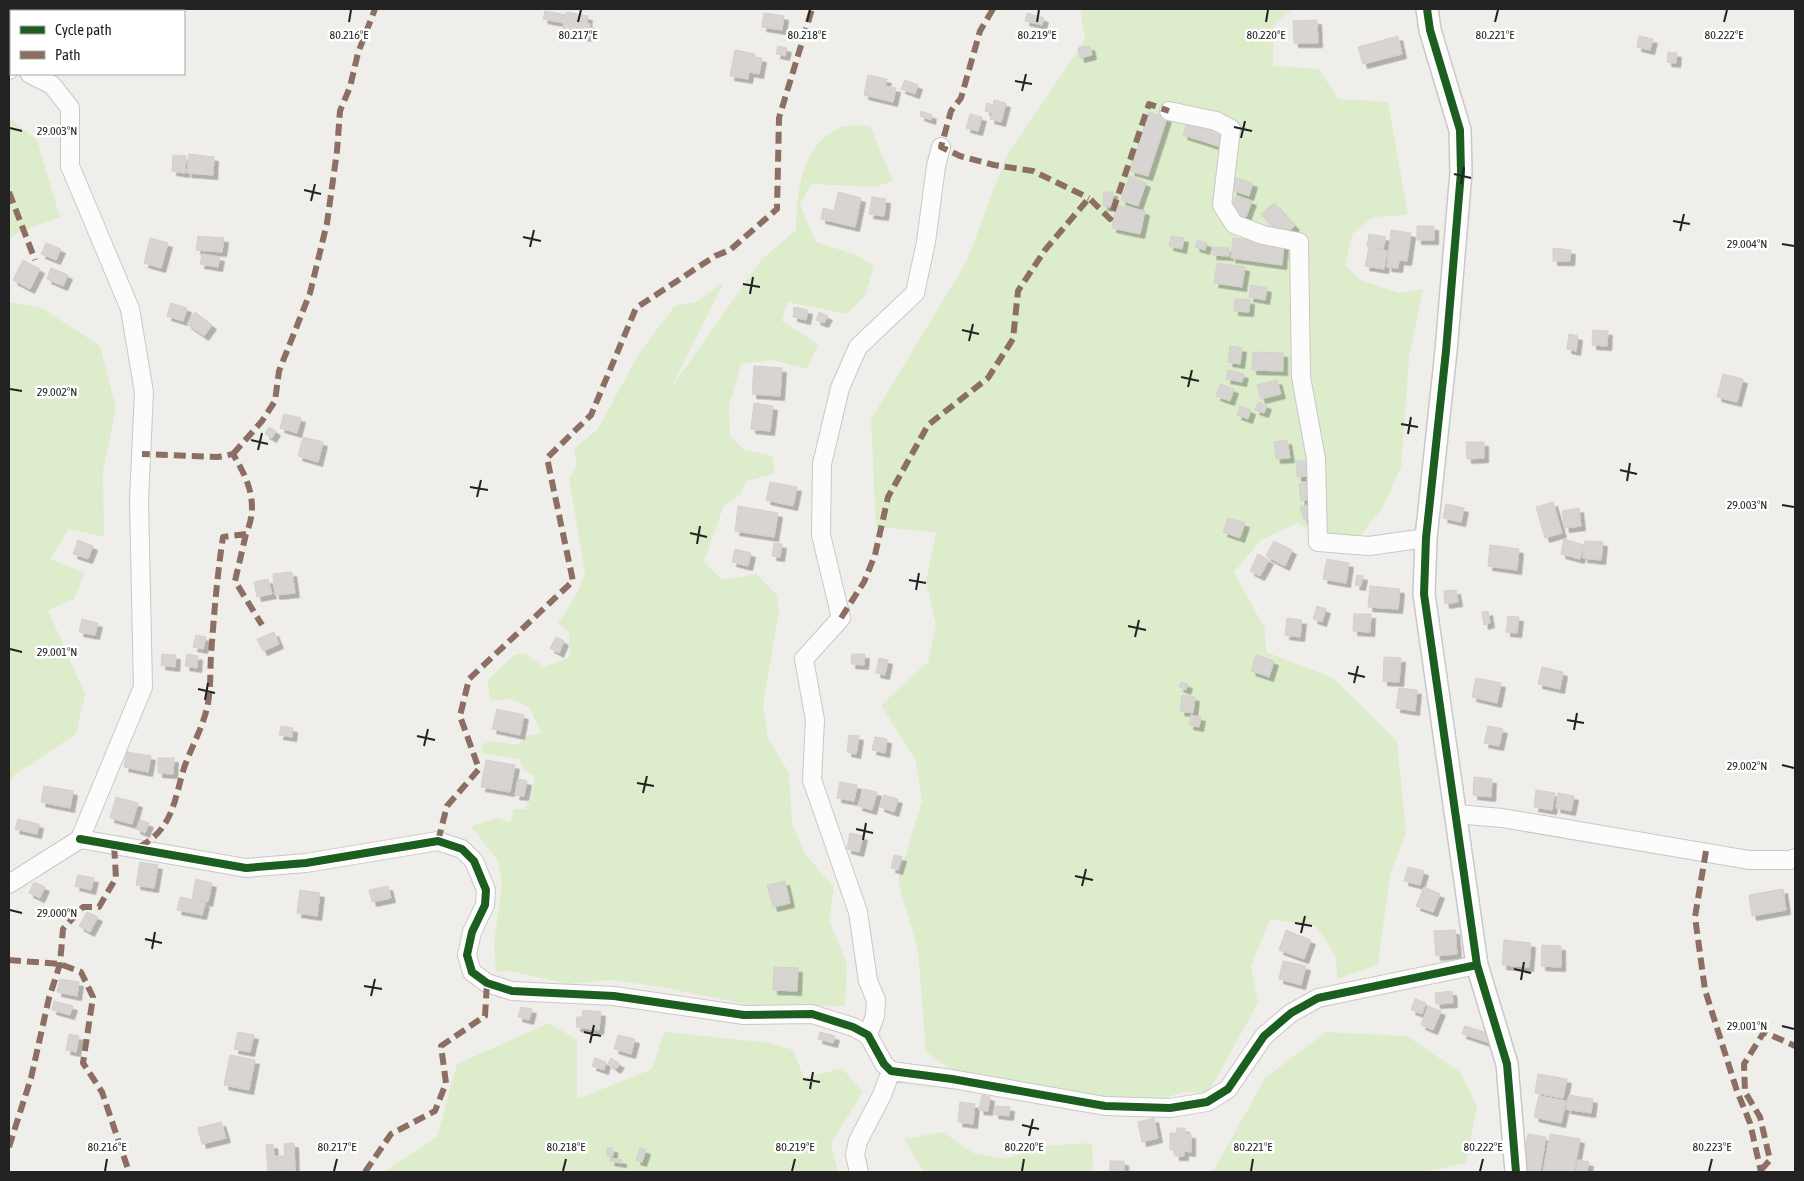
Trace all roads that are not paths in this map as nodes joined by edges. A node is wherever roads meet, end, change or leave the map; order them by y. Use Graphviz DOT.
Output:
graph roads {
  1 [pos="1427,9"];
  2 [pos="32,75"];
  3 [pos="1169,111"];
  4 [pos="941,147"];
  5 [pos="1426,538"];
  6 [pos="1456,814"];
  7 [pos="80,839"];
  8 [pos="1795,858"];
  9 [pos="9,884"];
  10 [pos="1477,965"];
  11 [pos="868,1035"];
  12 [pos="891,1071"];
  13 [pos="859,1172"];
  14 [pos="1516,1172"];
  1 -- 5 [label="street"];
  2 -- 7 [label="street"];
  3 -- 5 [label="street"];
  4 -- 11 [label="street"];
  5 -- 6 [label="street"];
  6 -- 8 [label="street"];
  6 -- 10 [label="street"];
  7 -- 9 [label="street"];
  7 -- 11 [label="street"];
  10 -- 12 [label="street"];
  10 -- 14 [label="street"];
  11 -- 12 [label="street"];
  12 -- 13 [label="street"];
}
